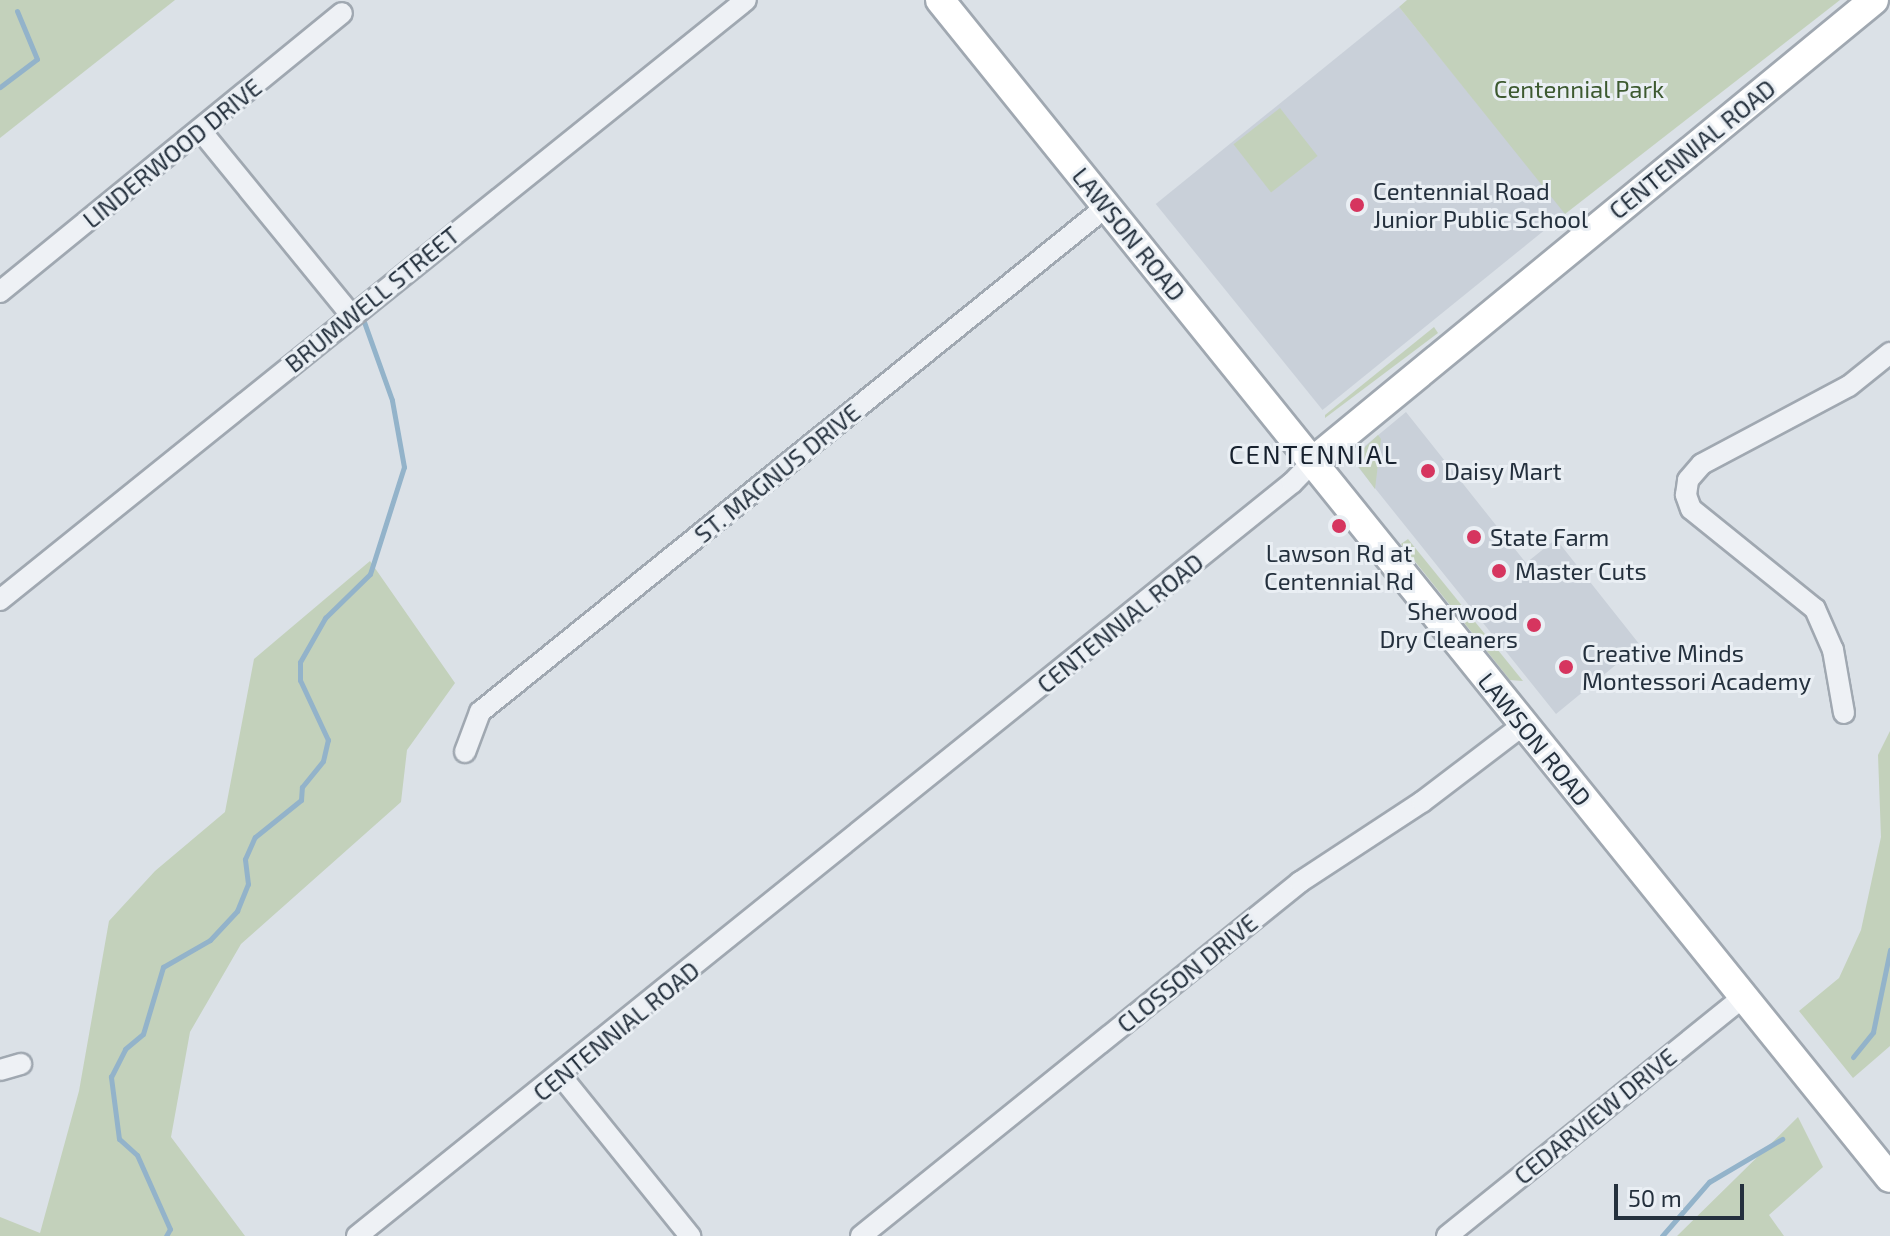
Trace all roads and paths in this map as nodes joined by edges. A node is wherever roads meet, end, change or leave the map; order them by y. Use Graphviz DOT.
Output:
graph roads {
  1 [pos="746,0"];
  2 [pos="940,0"];
  3 [pos="1874,0"];
  4 [pos="342,13"];
  5 [pos="201,131"];
  6 [pos="1107,206"];
  7 [pos="0,292"];
  8 [pos="351,315"];
  9 [pos="1890,353"];
  10 [pos="1313,461"];
  11 [pos="0,600"];
  12 [pos="1844,713"];
  13 [pos="1523,725"];
  14 [pos="465,752"];
  15 [pos="1743,997"];
  16 [pos="21,1064"];
  17 [pos="0,1070"];
  18 [pos="561,1076"];
  19 [pos="1890,1178"];
  20 [pos="357,1236"];
  21 [pos="690,1236"];
  22 [pos="861,1236"];
  23 [pos="1447,1236"];
  1 -- 8 [label="street, BRUMWELL STREET"];
  2 -- 6 [label="street, LAWSON ROAD"];
  3 -- 10 [label="street, CENTENNIAL ROAD"];
  4 -- 5 [label="street, LINDERWOOD DRIVE"];
  5 -- 7 [label="street, LINDERWOOD DRIVE"];
  5 -- 8 [label="street"];
  6 -- 10 [label="street, LAWSON ROAD"];
  6 -- 14 [label="street, ST. MAGNUS DRIVE"];
  8 -- 11 [label="street, BRUMWELL STREET"];
  9 -- 12 [label="street"];
  10 -- 13 [label="street, LAWSON ROAD"];
  10 -- 18 [label="street, CENTENNIAL ROAD"];
  13 -- 15 [label="street, LAWSON ROAD"];
  13 -- 22 [label="street, CLOSSON DRIVE"];
  15 -- 19 [label="street, LAWSON ROAD"];
  15 -- 23 [label="street, CEDARVIEW DRIVE"];
  16 -- 17 [label="street"];
  18 -- 20 [label="street, CENTENNIAL ROAD"];
  18 -- 21 [label="street"];
}
